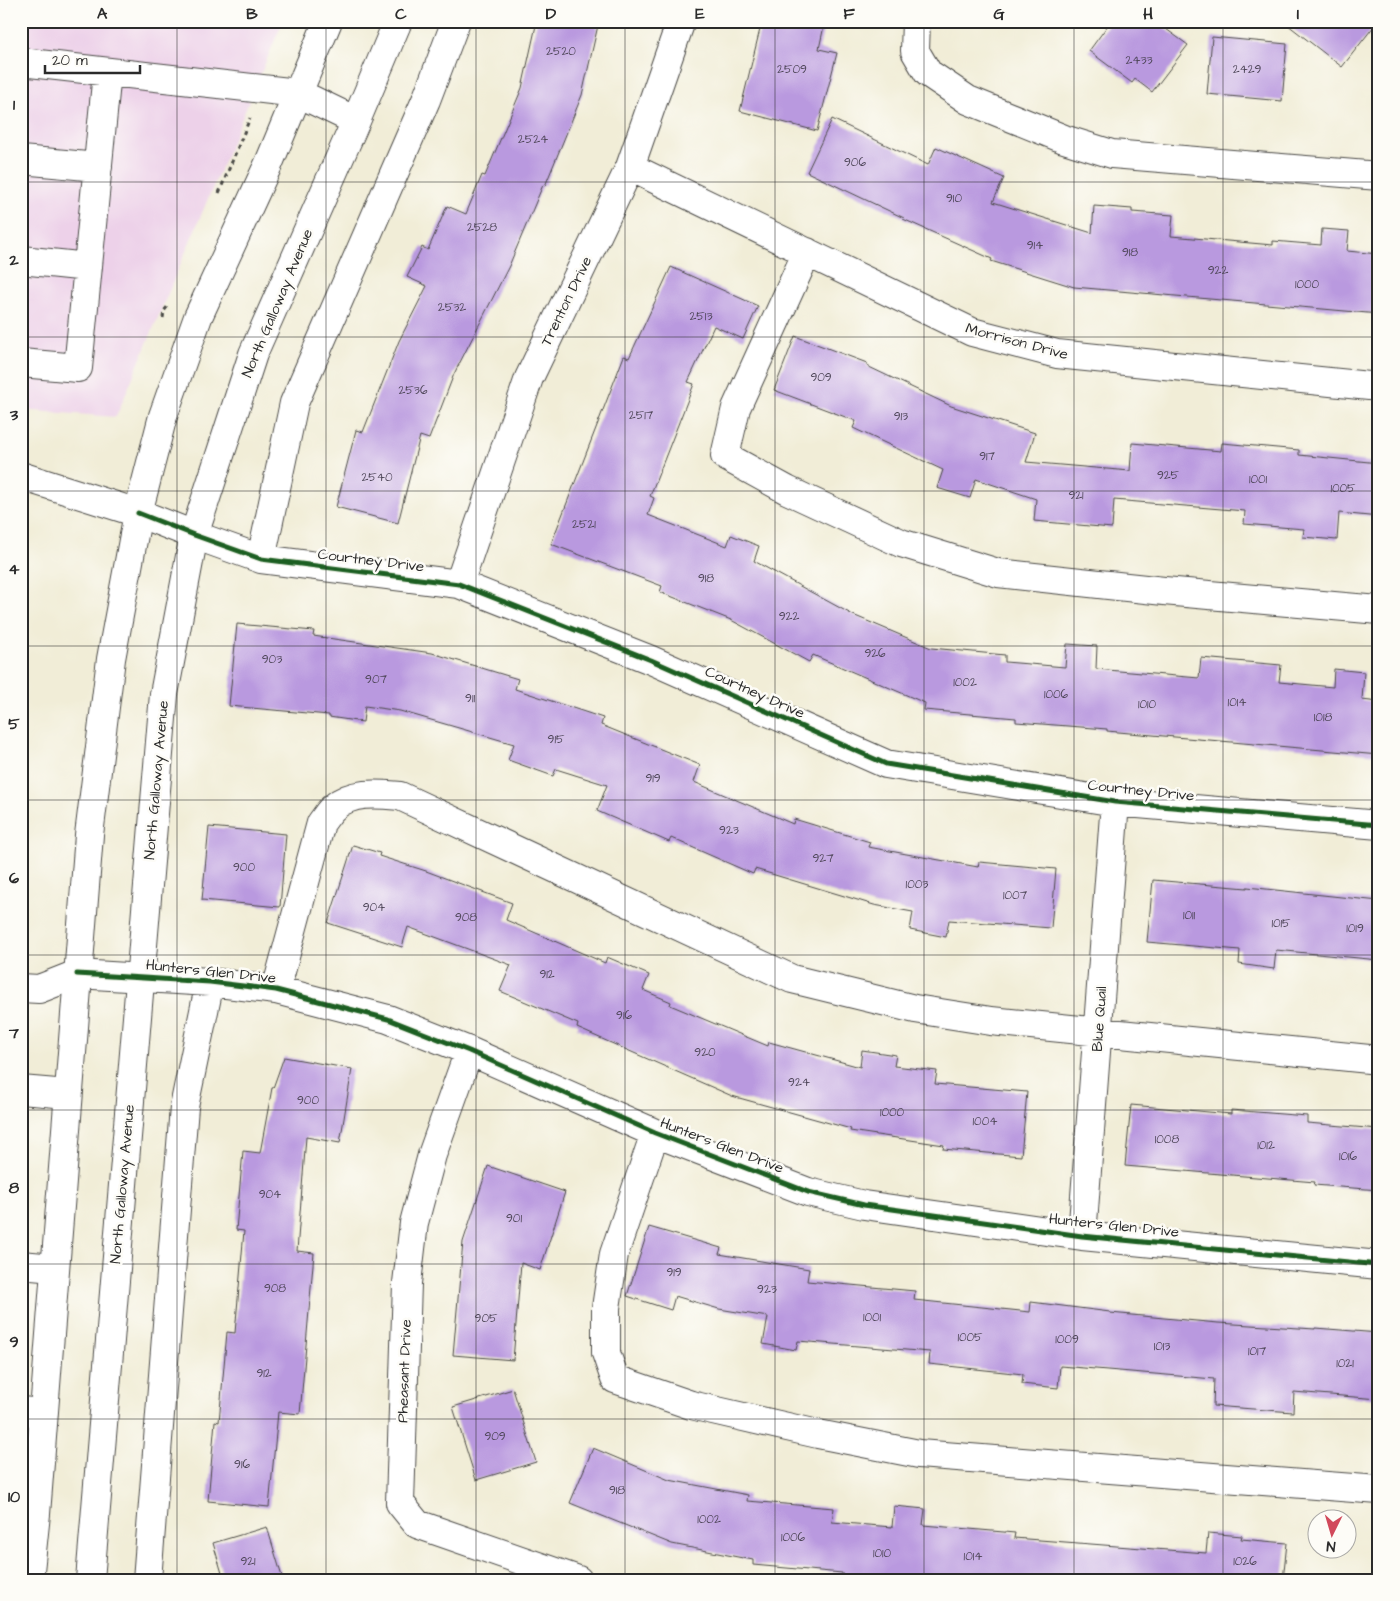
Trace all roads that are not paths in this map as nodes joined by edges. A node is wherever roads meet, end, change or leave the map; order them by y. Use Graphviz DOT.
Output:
graph roads {
  1 [pos="328,21"];
  2 [pos="398,21"];
  3 [pos="456,21"];
  4 [pos="681,21"];
  5 [pos="916,21"];
  6 [pos="21,62"];
  7 [pos="107,72"];
  8 [pos="298,93"];
  9 [pos="356,122"];
  10 [pos="21,160"];
  11 [pos="98,167"];
  12 [pos="630,167"];
  13 [pos="1379,176"];
  14 [pos="807,252"];
  15 [pos="21,260"];
  16 [pos="88,267"];
  17 [pos="21,363"];
  18 [pos="1379,387"];
  19 [pos="21,476"];
  20 [pos="138,513"];
  21 [pos="194,536"];
  22 [pos="261,560"];
  23 [pos="459,584"];
  24 [pos="1379,610"];
  25 [pos="1115,802"];
  26 [pos="1379,825"];
  27 [pos="77,974"];
  28 [pos="139,976"];
  29 [pos="210,982"];
  30 [pos="21,988"];
  31 [pos="276,990"];
  32 [pos="1098,1032"];
  33 [pos="469,1051"];
  34 [pos="1379,1060"];
  35 [pos="21,1090"];
  36 [pos="68,1094"];
  37 [pos="655,1133"];
  38 [pos="1082,1236"];
  39 [pos="21,1265"];
  40 [pos="1379,1265"];
  41 [pos="54,1268"];
  42 [pos="32,1412"];
  43 [pos="1379,1490"];
  44 [pos="29,1514"];
  45 [pos="29,1580"];
  46 [pos="90,1580"];
  47 [pos="147,1580"];
  48 [pos="578,1580"];
  1 -- 8 [label="street"];
  2 -- 9 [label="street, North Galloway Avenue"];
  3 -- 22 [label="street"];
  4 -- 12 [label="street, Trenton Drive"];
  5 -- 13 [label="street"];
  6 -- 7 [label="street"];
  7 -- 8 [label="street"];
  7 -- 11 [label="street"];
  8 -- 9 [label="street"];
  8 -- 20 [label="street"];
  9 -- 21 [label="street, North Galloway Avenue"];
  10 -- 11 [label="street"];
  11 -- 16 [label="street"];
  12 -- 14 [label="street, Morrison Drive"];
  12 -- 23 [label="street, Trenton Drive"];
  14 -- 18 [label="street, Morrison Drive"];
  14 -- 24 [label="street"];
  15 -- 16 [label="street"];
  16 -- 17 [label="street"];
  19 -- 20 [label="street, Courtney Drive"];
  20 -- 21 [label="street, Courtney Drive"];
  20 -- 27 [label="street"];
  21 -- 22 [label="street, Courtney Drive"];
  21 -- 28 [label="street, North Galloway Avenue"];
  22 -- 23 [label="street, Courtney Drive"];
  23 -- 25 [label="street, Courtney Drive"];
  25 -- 26 [label="street, Courtney Drive"];
  25 -- 32 [label="street, Blue Quail"];
  27 -- 28 [label="street, Hunters Glen Drive"];
  27 -- 30 [label="street"];
  27 -- 36 [label="street"];
  28 -- 29 [label="street, Hunters Glen Drive"];
  28 -- 46 [label="street, North Galloway Avenue"];
  29 -- 31 [label="street, Hunters Glen Drive"];
  29 -- 47 [label="street"];
  31 -- 32 [label="street"];
  31 -- 33 [label="street, Hunters Glen Drive"];
  32 -- 34 [label="street"];
  32 -- 38 [label="street, Blue Quail"];
  33 -- 37 [label="street, Hunters Glen Drive"];
  33 -- 48 [label="street, Pheasant Drive"];
  35 -- 36 [label="street"];
  36 -- 41 [label="street"];
  37 -- 38 [label="street, Hunters Glen Drive"];
  37 -- 43 [label="street"];
  38 -- 40 [label="street, Hunters Glen Drive"];
  39 -- 41 [label="street"];
  41 -- 42 [label="street"];
  42 -- 44 [label="street"];
  44 -- 45 [label="street"];
}
